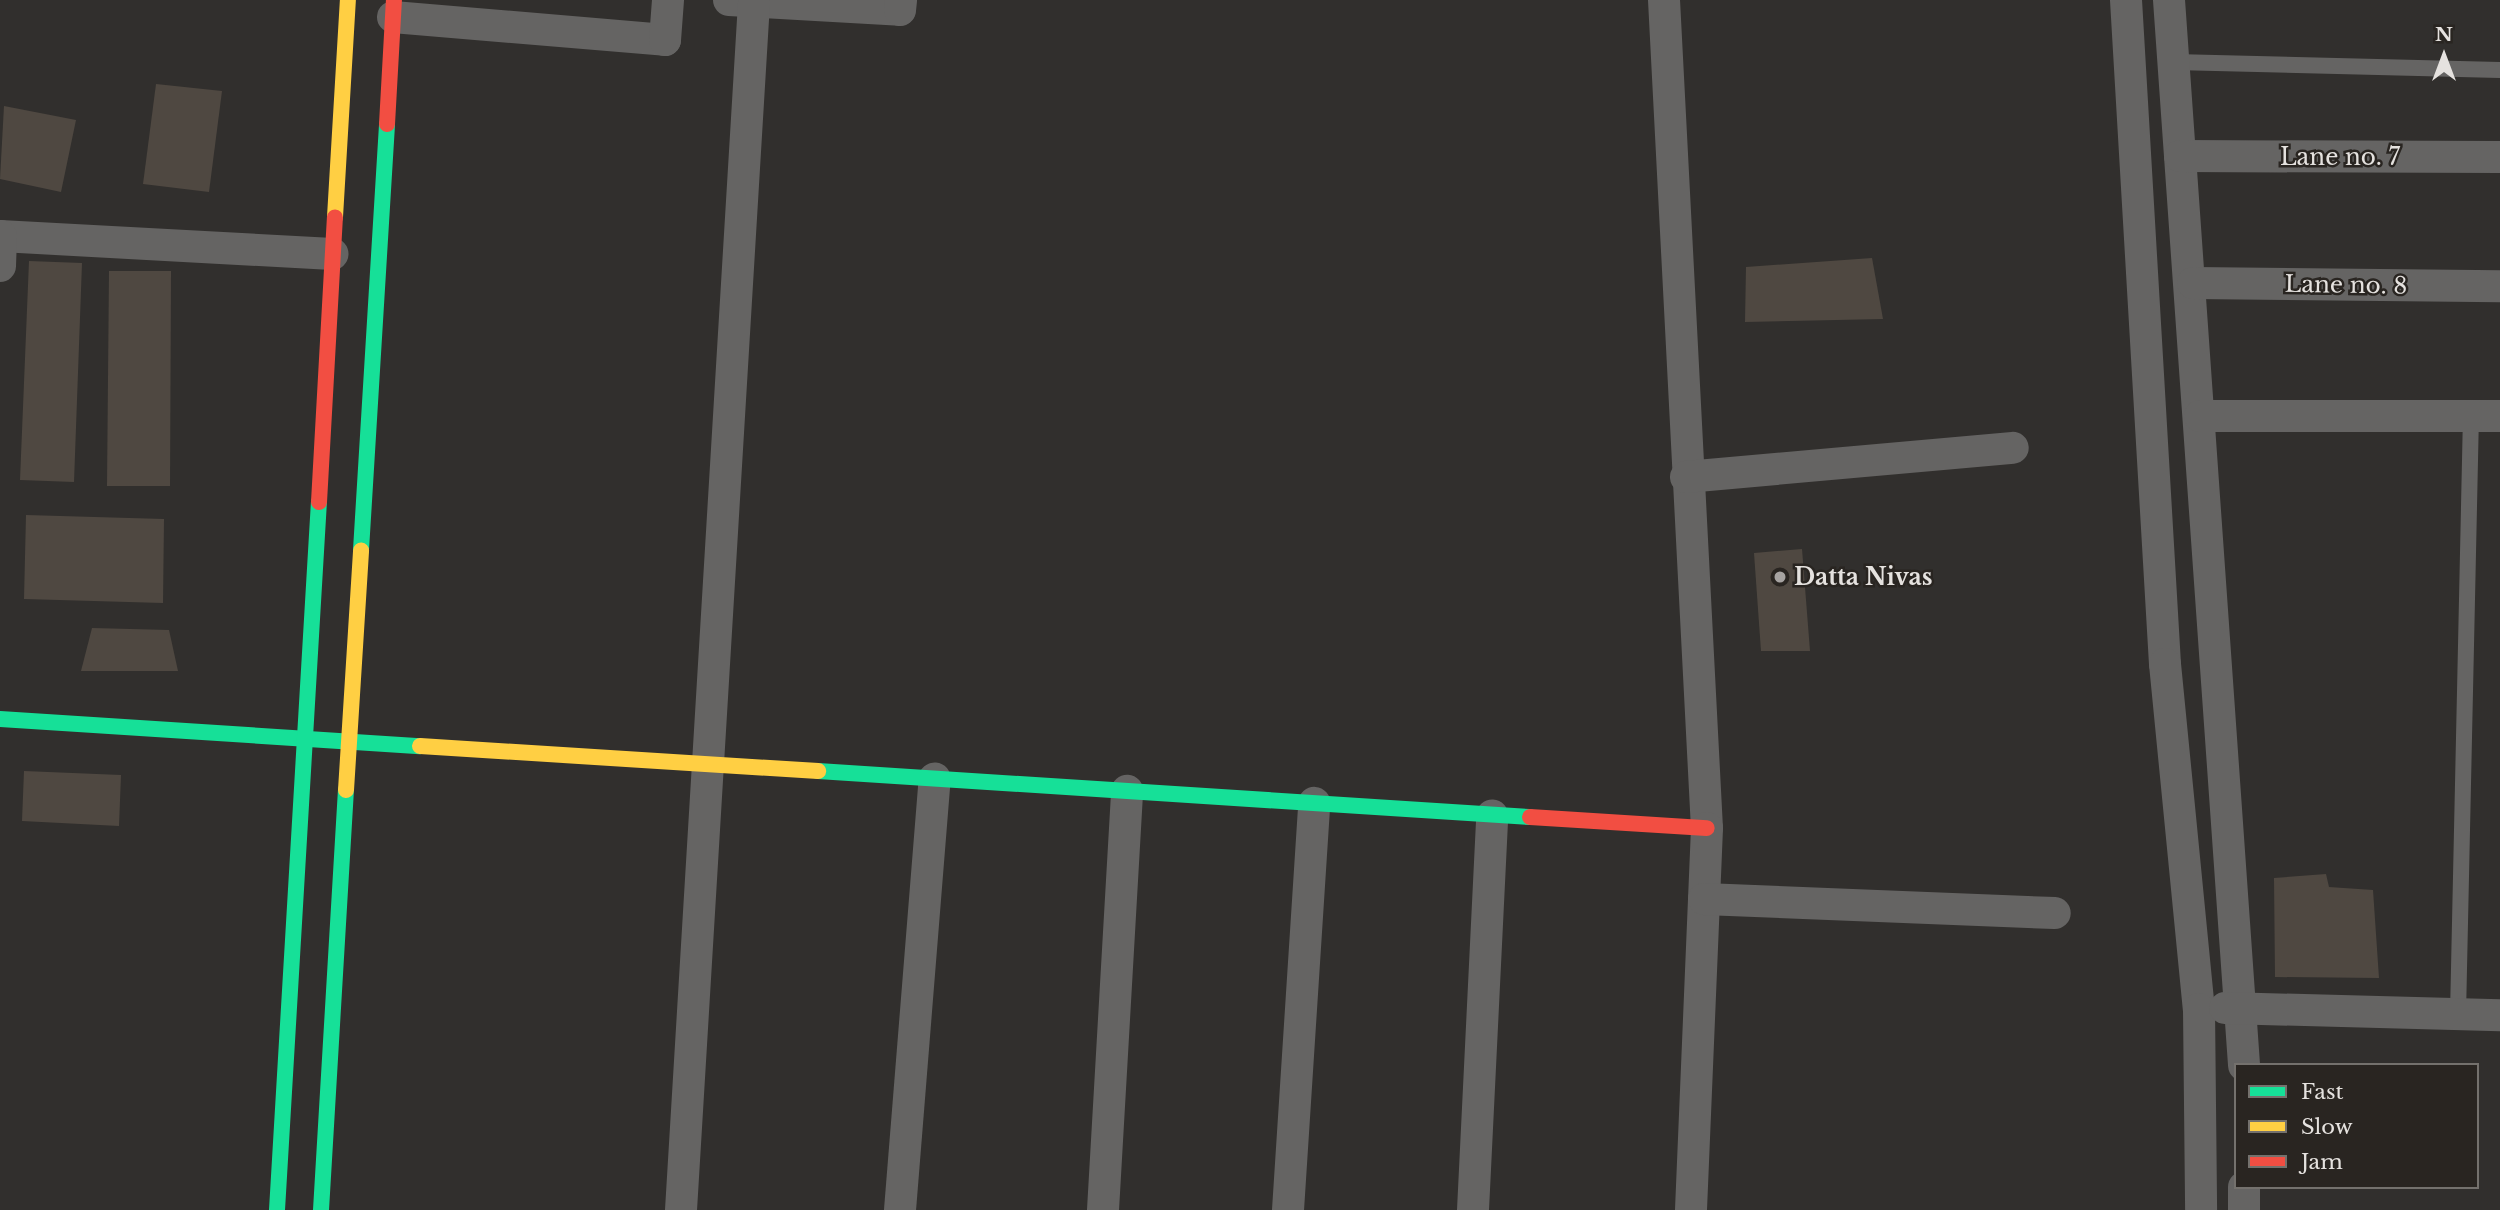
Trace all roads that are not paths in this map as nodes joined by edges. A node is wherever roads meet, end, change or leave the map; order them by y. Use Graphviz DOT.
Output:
graph roads {
  1 [pos="348,0"];
  2 [pos="668,0"];
  3 [pos="901,0"];
  4 [pos="1664,0"];
  5 [pos="2126,0"];
  6 [pos="2168,0"];
  7 [pos="742,1"];
  8 [pos="393,9"];
  9 [pos="2174,62"];
  10 [pos="2500,70"];
  11 [pos="2180,156"];
  12 [pos="2500,157"];
  13 [pos="0,236"];
  14 [pos="333,254"];
  15 [pos="0,266"];
  16 [pos="2193,283"];
  17 [pos="2500,286"];
  18 [pos="2200,416"];
  19 [pos="2485,416"];
  20 [pos="2013,448"];
  21 [pos="1686,477"];
  22 [pos="0,719"];
  23 [pos="305,742"];
  24 [pos="349,746"];
  25 [pos="708,763"];
  26 [pos="935,778"];
  27 [pos="1127,791"];
  28 [pos="1314,803"];
  29 [pos="1492,815"];
  30 [pos="1707,828"];
  31 [pos="1703,899"];
  32 [pos="2055,913"];
  33 [pos="2244,1008"];
  34 [pos="2199,1009"];
  35 [pos="2458,1015"];
  36 [pos="2500,1015"];
  37 [pos="2244,1063"];
  38 [pos="2244,1189"];
  39 [pos="278,1210"];
  40 [pos="321,1210"];
  41 [pos="681,1210"];
  42 [pos="900,1210"];
  43 [pos="1103,1210"];
  44 [pos="1288,1210"];
  45 [pos="1473,1210"];
  46 [pos="1691,1210"];
  47 [pos="2201,1210"];
  48 [pos="2244,1210"];
  1 -- 14 [label="street"];
  2 -- 8 [label="street"];
  3 -- 7 [label="street"];
  4 -- 21 [label="street"];
  5 -- 34 [label="street"];
  6 -- 9 [label="street"];
  7 -- 25 [label="street"];
  8 -- 24 [label="street"];
  9 -- 10 [label="lane"];
  9 -- 11 [label="street"];
  11 -- 12 [label="street, Lane no. 7"];
  11 -- 16 [label="street"];
  13 -- 14 [label="street"];
  13 -- 15 [label="street"];
  14 -- 23 [label="street"];
  16 -- 17 [label="street, Lane no. 8"];
  16 -- 18 [label="street"];
  18 -- 19 [label="street"];
  18 -- 33 [label="street"];
  19 -- 35 [label="lane"];
  20 -- 21 [label="street"];
  21 -- 30 [label="street"];
  22 -- 23 [label="street"];
  23 -- 24 [label="street"];
  23 -- 39 [label="street"];
  24 -- 25 [label="street"];
  24 -- 40 [label="street"];
  25 -- 26 [label="street"];
  25 -- 41 [label="street"];
  26 -- 27 [label="street"];
  26 -- 42 [label="street"];
  27 -- 28 [label="street"];
  27 -- 43 [label="street"];
  28 -- 29 [label="street"];
  28 -- 44 [label="street"];
  29 -- 30 [label="street"];
  29 -- 45 [label="street"];
  30 -- 31 [label="street"];
  31 -- 32 [label="street"];
  31 -- 46 [label="street"];
  33 -- 34 [label="street"];
  33 -- 35 [label="street"];
  33 -- 37 [label="street"];
  34 -- 47 [label="street"];
  35 -- 36 [label="street"];
  38 -- 48 [label="street"];
}
